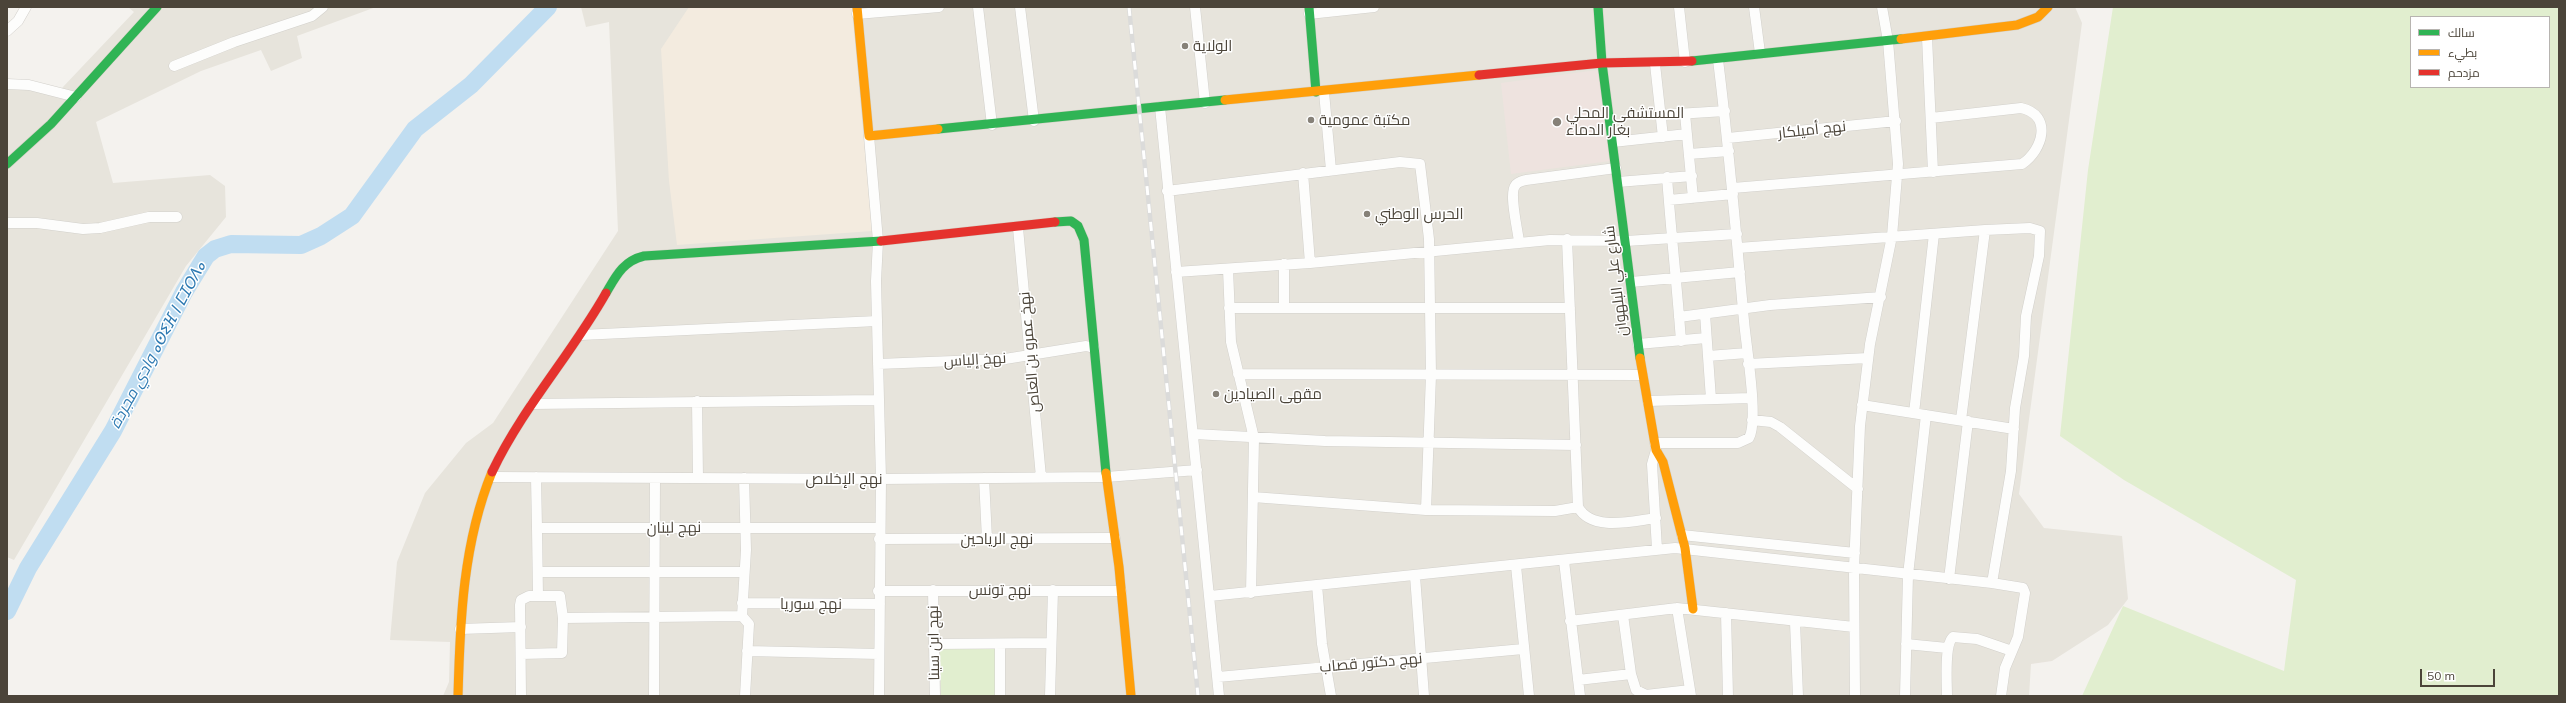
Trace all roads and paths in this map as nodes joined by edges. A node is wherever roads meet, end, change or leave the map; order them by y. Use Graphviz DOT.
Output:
graph roads {
  1 [pos="26,7"];
  2 [pos="157,7"];
  3 [pos="323,7"];
  4 [pos="939,7"];
  5 [pos="978,7"];
  6 [pos="1020,7"];
  7 [pos="1195,7"];
  8 [pos="1374,7"];
  9 [pos="1598,7"];
  10 [pos="1679,7"];
  11 [pos="1754,7"];
  12 [pos="1882,7"];
  13 [pos="2048,7"];
  14 [pos="857,11"];
  15 [pos="1309,11"];
  16 [pos="7,31"];
  17 [pos="1927,37"];
  18 [pos="1888,41"];
  19 [pos="1760,53"];
  20 [pos="1718,60"];
  21 [pos="1685,62"];
  22 [pos="1602,63"];
  23 [pos="1654,64"];
  24 [pos="174,66"];
  25 [pos="7,84"];
  26 [pos="1320,92"];
  27 [pos="76,97"];
  28 [pos="1204,103"];
  29 [pos="1160,107"];
  30 [pos="1725,111"];
  31 [pos="1685,114"];
  32 [pos="1661,115"];
  33 [pos="1931,118"];
  34 [pos="1034,121"];
  35 [pos="1896,121"];
  36 [pos="992,125"];
  37 [pos="1686,134"];
  38 [pos="869,136"];
  39 [pos="1663,137"];
  40 [pos="1728,138"];
  41 [pos="1613,142"];
  42 [pos="1729,151"];
  43 [pos="1689,154"];
  44 [pos="7,164"];
  45 [pos="1616,168"];
  46 [pos="1331,170"];
  47 [pos="1933,172"];
  48 [pos="1303,174"];
  49 [pos="1692,176"];
  50 [pos="1897,176"];
  51 [pos="1667,177"];
  52 [pos="1618,182"];
  53 [pos="1167,191"];
  54 [pos="1733,191"];
  55 [pos="1693,198"];
  56 [pos="1669,200"];
  57 [pos="177,217"];
  58 [pos="7,223"];
  59 [pos="1018,228"];
  60 [pos="1985,230"];
  61 [pos="1737,234"];
  62 [pos="1934,234"];
  63 [pos="1892,236"];
  64 [pos="1567,239"];
  65 [pos="1672,239"];
  66 [pos="878,241"];
  67 [pos="1626,241"];
  68 [pos="1519,242"];
  69 [pos="1738,248"];
  70 [pos="1429,252"];
  71 [pos="1310,263"];
  72 [pos="1284,264"];
  73 [pos="1228,269"];
  74 [pos="1176,272"];
  75 [pos="1740,272"];
  76 [pos="1676,278"];
  77 [pos="1631,282"];
  78 [pos="1881,297"];
  79 [pos="1229,308"];
  80 [pos="1284,308"];
  81 [pos="1570,308"];
  82 [pos="1430,309"];
  83 [pos="1743,310"];
  84 [pos="1705,314"];
  85 [pos="1679,317"];
  86 [pos="877,321"];
  87 [pos="581,335"];
  88 [pos="1706,338"];
  89 [pos="1681,341"];
  90 [pos="1638,344"];
  91 [pos="1094,348"];
  92 [pos="1747,353"];
  93 [pos="1031,356"];
  94 [pos="1708,356"];
  95 [pos="1868,358"];
  96 [pos="878,364"];
  97 [pos="1748,364"];
  98 [pos="1238,374"];
  99 [pos="1431,375"];
  100 [pos="1642,375"];
  101 [pos="1573,376"];
  102 [pos="1751,398"];
  103 [pos="1711,399"];
  104 [pos="877,400"];
  105 [pos="697,401"];
  106 [pos="1648,401"];
  107 [pos="532,404"];
  108 [pos="1862,405"];
  109 [pos="1914,413"];
  110 [pos="1926,415"];
  111 [pos="1752,420"];
  112 [pos="1964,421"];
  113 [pos="2014,429"];
  114 [pos="1194,434"];
  115 [pos="1254,438"];
  116 [pos="1428,442"];
  117 [pos="1576,445"];
  118 [pos="1656,447"];
  119 [pos="1197,470"];
  120 [pos="491,477"];
  121 [pos="536,477"];
  122 [pos="1041,477"];
  123 [pos="1106,477"];
  124 [pos="655,478"];
  125 [pos="698,478"];
  126 [pos="744,478"];
  127 [pos="984,478"];
  128 [pos="881,479"];
  129 [pos="1858,489"];
  130 [pos="1253,497"];
  131 [pos="1578,507"];
  132 [pos="1426,510"];
  133 [pos="1656,518"];
  134 [pos="537,528"];
  135 [pos="879,528"];
  136 [pos="654,529"];
  137 [pos="745,529"];
  138 [pos="1682,535"];
  139 [pos="1115,538"];
  140 [pos="879,539"];
  141 [pos="987,539"];
  142 [pos="1685,548"];
  143 [pos="1657,550"];
  144 [pos="1855,553"];
  145 [pos="1564,561"];
  146 [pos="1516,566"];
  147 [pos="1854,568"];
  148 [pos="538,572"];
  149 [pos="654,572"];
  150 [pos="744,572"];
  151 [pos="1908,574"];
  152 [pos="1415,576"];
  153 [pos="1949,579"];
  154 [pos="1992,583"];
  155 [pos="1317,585"];
  156 [pos="933,590"];
  157 [pos="1053,590"];
  158 [pos="878,591"];
  159 [pos="1121,591"];
  160 [pos="1251,593"];
  161 [pos="538,596"];
  162 [pos="1210,596"];
  163 [pos="742,603"];
  164 [pos="880,604"];
  165 [pos="1678,608"];
  166 [pos="1693,609"];
  167 [pos="1726,613"];
  168 [pos="1623,615"];
  169 [pos="742,616"];
  170 [pos="563,618"];
  171 [pos="654,618"];
  172 [pos="1570,620"];
  173 [pos="1795,622"];
  174 [pos="521,627"];
  175 [pos="1854,627"];
  176 [pos="460,628"];
  177 [pos="1051,643"];
  178 [pos="935,644"];
  179 [pos="1000,644"];
  180 [pos="1906,644"];
  181 [pos="1947,648"];
  182 [pos="1523,649"];
  183 [pos="747,651"];
  184 [pos="2012,651"];
  185 [pos="521,654"];
  186 [pos="879,654"];
  187 [pos="1421,659"];
  188 [pos="1327,667"];
  189 [pos="1631,674"];
  190 [pos="1218,677"];
  191 [pos="1578,680"];
  192 [pos="1691,693"];
  193 [pos="458,696"];
  194 [pos="521,696"];
  195 [pos="654,696"];
  196 [pos="745,696"];
  197 [pos="879,696"];
  198 [pos="935,696"];
  199 [pos="1000,696"];
  200 [pos="1050,696"];
  201 [pos="1131,696"];
  202 [pos="1219,696"];
  203 [pos="1331,696"];
  204 [pos="1424,696"];
  205 [pos="1529,696"];
  206 [pos="1580,696"];
  207 [pos="1728,696"];
  208 [pos="1798,696"];
  209 [pos="1855,696"];
  210 [pos="1905,696"];
  211 [pos="1946,696"];
  212 [pos="2001,696"];
  1 -- 16 [label="street"];
  2 -- 27 [label="street"];
  3 -- 24 [label="street"];
  4 -- 14 [label="street"];
  5 -- 36 [label="street"];
  6 -- 34 [label="street"];
  7 -- 28 [label="street"];
  8 -- 15 [label="street"];
  9 -- 22 [label="street, شارع علي البلهوان"];
  10 -- 21 [label="street"];
  11 -- 19 [label="street"];
  12 -- 18 [label="street"];
  13 -- 17 [label="street"];
  14 -- 38 [label="street"];
  15 -- 26 [label="street"];
  17 -- 18 [label="street"];
  17 -- 33 [label="street"];
  18 -- 19 [label="street"];
  18 -- 35 [label="street"];
  19 -- 20 [label="street"];
  20 -- 21 [label="street"];
  20 -- 30 [label="street"];
  21 -- 23 [label="street"];
  22 -- 23 [label="street"];
  22 -- 26 [label="street"];
  22 -- 41 [label="street, شارع علي البلهوان"];
  23 -- 32 [label="street"];
  25 -- 27 [label="street"];
  26 -- 28 [label="street"];
  26 -- 46 [label="street"];
  27 -- 44 [label="street"];
  28 -- 29 [label="street"];
  29 -- 34 [label="street"];
  29 -- 53 [label="street"];
  30 -- 31 [label="street"];
  30 -- 40 [label="street"];
  31 -- 32 [label="street"];
  31 -- 37 [label="street"];
  32 -- 39 [label="street"];
  33 -- 47 [label="street"];
  33 -- 47 [label="street"];
  34 -- 36 [label="street"];
  35 -- 40 [label="street, نهج أميلكار"];
  35 -- 50 [label="street"];
  36 -- 38 [label="street"];
  37 -- 39 [label="street"];
  37 -- 43 [label="street"];
  38 -- 66 [label="street"];
  39 -- 41 [label="street"];
  40 -- 42 [label="street"];
  41 -- 45 [label="street, شارع علي البلهوان"];
  42 -- 43 [label="street"];
  42 -- 54 [label="street"];
  43 -- 49 [label="street"];
  45 -- 52 [label="street, شارع علي البلهوان"];
  45 -- 68 [label="street"];
  46 -- 48 [label="street"];
  46 -- 70 [label="street"];
  47 -- 50 [label="street"];
  48 -- 53 [label="street"];
  48 -- 71 [label="street"];
  49 -- 51 [label="street"];
  49 -- 55 [label="street"];
  50 -- 54 [label="street"];
  50 -- 63 [label="street"];
  51 -- 52 [label="street"];
  51 -- 56 [label="street"];
  52 -- 67 [label="street, شارع علي البلهوان"];
  53 -- 74 [label="street"];
  54 -- 55 [label="street"];
  54 -- 61 [label="street"];
  55 -- 56 [label="street"];
  56 -- 65 [label="street"];
  57 -- 58 [label="street"];
  59 -- 66 [label="street"];
  59 -- 91 [label="street"];
  59 -- 93 [label="street, نهخ عمرو بن العاص"];
  60 -- 62 [label="street"];
  60 -- 112 [label="street"];
  60 -- 113 [label="street"];
  61 -- 65 [label="street"];
  61 -- 69 [label="street"];
  62 -- 63 [label="street"];
  62 -- 109 [label="street"];
  63 -- 69 [label="street"];
  63 -- 78 [label="street"];
  64 -- 67 [label="street"];
  64 -- 68 [label="street"];
  64 -- 81 [label="street"];
  65 -- 67 [label="street"];
  65 -- 76 [label="street"];
  66 -- 86 [label="street"];
  66 -- 87 [label="street"];
  67 -- 77 [label="street, شارع علي البلهوان"];
  68 -- 70 [label="street"];
  69 -- 75 [label="street"];
  70 -- 71 [label="street"];
  70 -- 82 [label="street"];
  71 -- 72 [label="street"];
  72 -- 73 [label="street"];
  72 -- 80 [label="street"];
  73 -- 74 [label="street"];
  73 -- 79 [label="street"];
  74 -- 114 [label="street"];
  75 -- 76 [label="street"];
  75 -- 83 [label="street"];
  76 -- 77 [label="street"];
  76 -- 85 [label="street"];
  77 -- 90 [label="street, شارع علي البلهوان"];
  78 -- 83 [label="street"];
  78 -- 95 [label="street"];
  79 -- 80 [label="street"];
  79 -- 98 [label="street"];
  80 -- 82 [label="street"];
  81 -- 82 [label="street"];
  81 -- 101 [label="street"];
  82 -- 99 [label="street"];
  83 -- 84 [label="street"];
  83 -- 92 [label="street"];
  84 -- 85 [label="street"];
  84 -- 88 [label="street"];
  85 -- 89 [label="street"];
  86 -- 87 [label="street"];
  86 -- 96 [label="street"];
  87 -- 107 [label="street"];
  88 -- 89 [label="street"];
  88 -- 94 [label="street"];
  89 -- 90 [label="street"];
  90 -- 100 [label="street, شارع علي البلهوان"];
  91 -- 93 [label="street, نهخ إلياس"];
  91 -- 123 [label="street"];
  92 -- 94 [label="street"];
  92 -- 97 [label="street"];
  93 -- 96 [label="street, نهخ إلياس"];
  93 -- 122 [label="street, نهخ عمرو بن العاص"];
  94 -- 103 [label="street"];
  95 -- 97 [label="street"];
  95 -- 108 [label="street"];
  96 -- 104 [label="street"];
  97 -- 102 [label="street"];
  98 -- 99 [label="street"];
  98 -- 115 [label="street"];
  99 -- 101 [label="street"];
  99 -- 116 [label="street"];
  100 -- 101 [label="street"];
  100 -- 106 [label="street, شارع علي البلهوان"];
  101 -- 117 [label="street"];
  102 -- 103 [label="street"];
  102 -- 111 [label="street"];
  103 -- 106 [label="street"];
  104 -- 105 [label="street"];
  104 -- 128 [label="street"];
  105 -- 107 [label="street"];
  105 -- 125 [label="street"];
  106 -- 118 [label="street, شارع علي البلهوان"];
  107 -- 120 [label="street"];
  108 -- 109 [label="street"];
  108 -- 129 [label="street"];
  109 -- 110 [label="street"];
  110 -- 112 [label="street"];
  110 -- 151 [label="street"];
  111 -- 118 [label="street"];
  111 -- 129 [label="street"];
  112 -- 113 [label="street"];
  112 -- 153 [label="street"];
  113 -- 154 [label="street"];
  114 -- 115 [label="street"];
  114 -- 119 [label="street"];
  115 -- 116 [label="street"];
  115 -- 130 [label="street"];
  116 -- 117 [label="street"];
  116 -- 132 [label="street"];
  117 -- 131 [label="street"];
  118 -- 133 [label="street"];
  118 -- 138 [label="street, شارع علي البلهوان"];
  119 -- 123 [label="street, نهج الإخلاص"];
  119 -- 162 [label="street"];
  120 -- 121 [label="street, نهج الإخلاص"];
  120 -- 176 [label="street"];
  121 -- 124 [label="street, نهج الإخلاص"];
  121 -- 134 [label="street"];
  122 -- 123 [label="street, نهج الإخلاص"];
  122 -- 127 [label="street, نهج الإخلاص"];
  123 -- 139 [label="street"];
  124 -- 125 [label="street, نهج الإخلاص"];
  124 -- 136 [label="street"];
  125 -- 126 [label="street, نهج الإخلاص"];
  126 -- 128 [label="street, نهج الإخلاص"];
  126 -- 137 [label="street"];
  127 -- 128 [label="street, نهج الإخلاص"];
  127 -- 141 [label="street"];
  128 -- 135 [label="street"];
  129 -- 144 [label="street"];
  130 -- 132 [label="street"];
  130 -- 160 [label="street"];
  131 -- 132 [label="street"];
  131 -- 133 [label="street"];
  133 -- 143 [label="street"];
  134 -- 136 [label="street, نهج لبنان"];
  134 -- 148 [label="street"];
  135 -- 137 [label="street, نهج لبنان"];
  135 -- 140 [label="street"];
  136 -- 137 [label="street, نهج لبنان"];
  136 -- 149 [label="street"];
  137 -- 150 [label="street"];
  138 -- 142 [label="street, شارع علي البلهوان"];
  138 -- 144 [label="street"];
  139 -- 141 [label="street, نهج الرياحين"];
  139 -- 159 [label="street"];
  140 -- 141 [label="street, نهج الرياحين"];
  140 -- 158 [label="street"];
  142 -- 143 [label="street"];
  142 -- 147 [label="street"];
  142 -- 166 [label="street, شارع علي البلهوان"];
  143 -- 145 [label="street"];
  144 -- 147 [label="street"];
  145 -- 146 [label="street"];
  145 -- 172 [label="street"];
  146 -- 152 [label="street"];
  146 -- 182 [label="street"];
  147 -- 151 [label="street"];
  147 -- 175 [label="street"];
  148 -- 149 [label="street"];
  148 -- 161 [label="street"];
  149 -- 150 [label="street"];
  149 -- 171 [label="street"];
  150 -- 163 [label="street"];
  151 -- 153 [label="street"];
  151 -- 180 [label="street"];
  152 -- 155 [label="street"];
  152 -- 187 [label="street"];
  153 -- 154 [label="street"];
  154 -- 184 [label="street"];
  155 -- 160 [label="street"];
  155 -- 188 [label="street"];
  156 -- 157 [label="street, نهج تونس"];
  156 -- 158 [label="street, نهج تونس"];
  156 -- 178 [label="street, نهج ابن سينا"];
  157 -- 159 [label="street, نهج تونس"];
  157 -- 177 [label="street"];
  158 -- 164 [label="street"];
  159 -- 201 [label="street"];
  160 -- 162 [label="street"];
  161 -- 170 [label="street"];
  161 -- 174 [label="street"];
  162 -- 190 [label="street"];
  163 -- 164 [label="street, نهج سوريا"];
  163 -- 169 [label="street"];
  164 -- 186 [label="street"];
  165 -- 166 [label="street"];
  165 -- 168 [label="street"];
  165 -- 192 [label="street"];
  166 -- 167 [label="street"];
  167 -- 173 [label="street"];
  167 -- 207 [label="street"];
  168 -- 172 [label="street"];
  168 -- 189 [label="street"];
  169 -- 171 [label="street"];
  169 -- 183 [label="street"];
  170 -- 171 [label="street"];
  170 -- 185 [label="street"];
  171 -- 195 [label="street"];
  172 -- 191 [label="street"];
  173 -- 175 [label="street"];
  173 -- 208 [label="street"];
  174 -- 176 [label="street"];
  174 -- 185 [label="street"];
  175 -- 209 [label="street"];
  176 -- 193 [label="street"];
  177 -- 179 [label="street"];
  177 -- 200 [label="street"];
  178 -- 179 [label="street"];
  178 -- 198 [label="street, نهج ابن سينا"];
  179 -- 199 [label="street"];
  180 -- 181 [label="street"];
  180 -- 210 [label="street"];
  181 -- 184 [label="street"];
  181 -- 211 [label="street"];
  182 -- 187 [label="street, نهج دكتور قصاب"];
  182 -- 205 [label="street"];
  183 -- 186 [label="street"];
  183 -- 196 [label="street"];
  184 -- 212 [label="street"];
  185 -- 194 [label="street"];
  186 -- 197 [label="street"];
  187 -- 188 [label="street, نهج دكتور قصاب"];
  187 -- 204 [label="street"];
  188 -- 190 [label="street, نهج دكتور قصاب"];
  188 -- 203 [label="street"];
  189 -- 191 [label="street"];
  189 -- 192 [label="street"];
  190 -- 202 [label="street"];
  191 -- 206 [label="street"];
}
